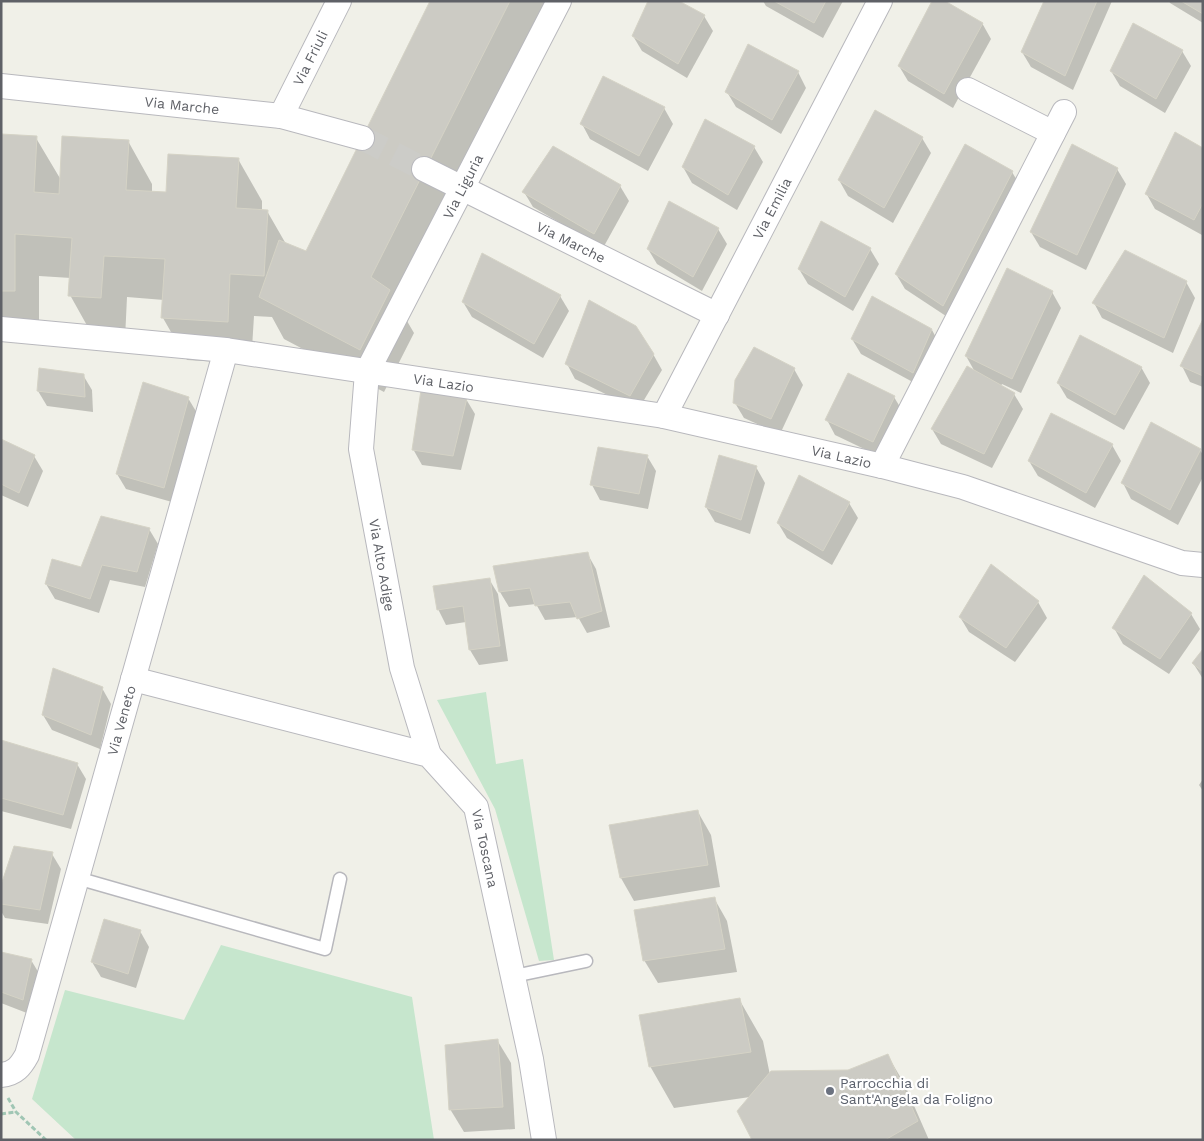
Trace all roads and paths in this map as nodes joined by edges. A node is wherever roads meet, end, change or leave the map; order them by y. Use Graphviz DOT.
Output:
graph roads {
  1 [pos="339,1"];
  2 [pos="559,1"];
  3 [pos="880,1"];
  4 [pos="1,86"];
  5 [pos="968,90"];
  6 [pos="1064,112"];
  7 [pos="281,116"];
  8 [pos="1053,133"];
  9 [pos="362,138"];
  10 [pos="424,169"];
  11 [pos="462,188"];
  12 [pos="717,315"];
  13 [pos="2,332"];
  14 [pos="226,350"];
  15 [pos="367,372"];
  16 [pos="664,416"];
  17 [pos="882,466"];
  18 [pos="1203,565"];
  19 [pos="133,679"];
  20 [pos="429,755"];
  21 [pos="77,878"];
  22 [pos="340,879"];
  23 [pos="586,961"];
  24 [pos="514,976"];
  25 [pos="1,1075"];
  26 [pos="1,1114"];
  27 [pos="46,1140"];
  28 [pos="544,1140"];
  1 -- 7 [label="street, Via Friuli"];
  2 -- 11 [label="street, Via Liguria"];
  3 -- 12 [label="street, Via Emilia"];
  4 -- 7 [label="street, Via Marche"];
  5 -- 8 [label="street"];
  6 -- 8 [label="street, Via Lazio"];
  7 -- 9 [label="street, Via Marche"];
  8 -- 17 [label="street, Via Lazio"];
  10 -- 11 [label="street, Via Marche"];
  11 -- 12 [label="street, Via Marche"];
  11 -- 15 [label="street, Via Liguria"];
  12 -- 16 [label="street, Via Emilia"];
  13 -- 14 [label="street, Via Lazio"];
  14 -- 15 [label="street, Via Lazio"];
  14 -- 19 [label="street, Via Veneto"];
  15 -- 16 [label="street, Via Lazio"];
  15 -- 20 [label="street, Via Alto Adige"];
  16 -- 17 [label="street, Via Lazio"];
  17 -- 18 [label="street, Via Lazio"];
  19 -- 20 [label="street"];
  19 -- 21 [label="street, Via Veneto"];
  20 -- 24 [label="street, Via Toscana"];
  21 -- 22 [label="lane"];
  21 -- 25 [label="street, Via Veneto"];
  23 -- 24 [label="lane"];
  24 -- 28 [label="street, Via Toscana"];
  26 -- 27 [label="path"];
}
